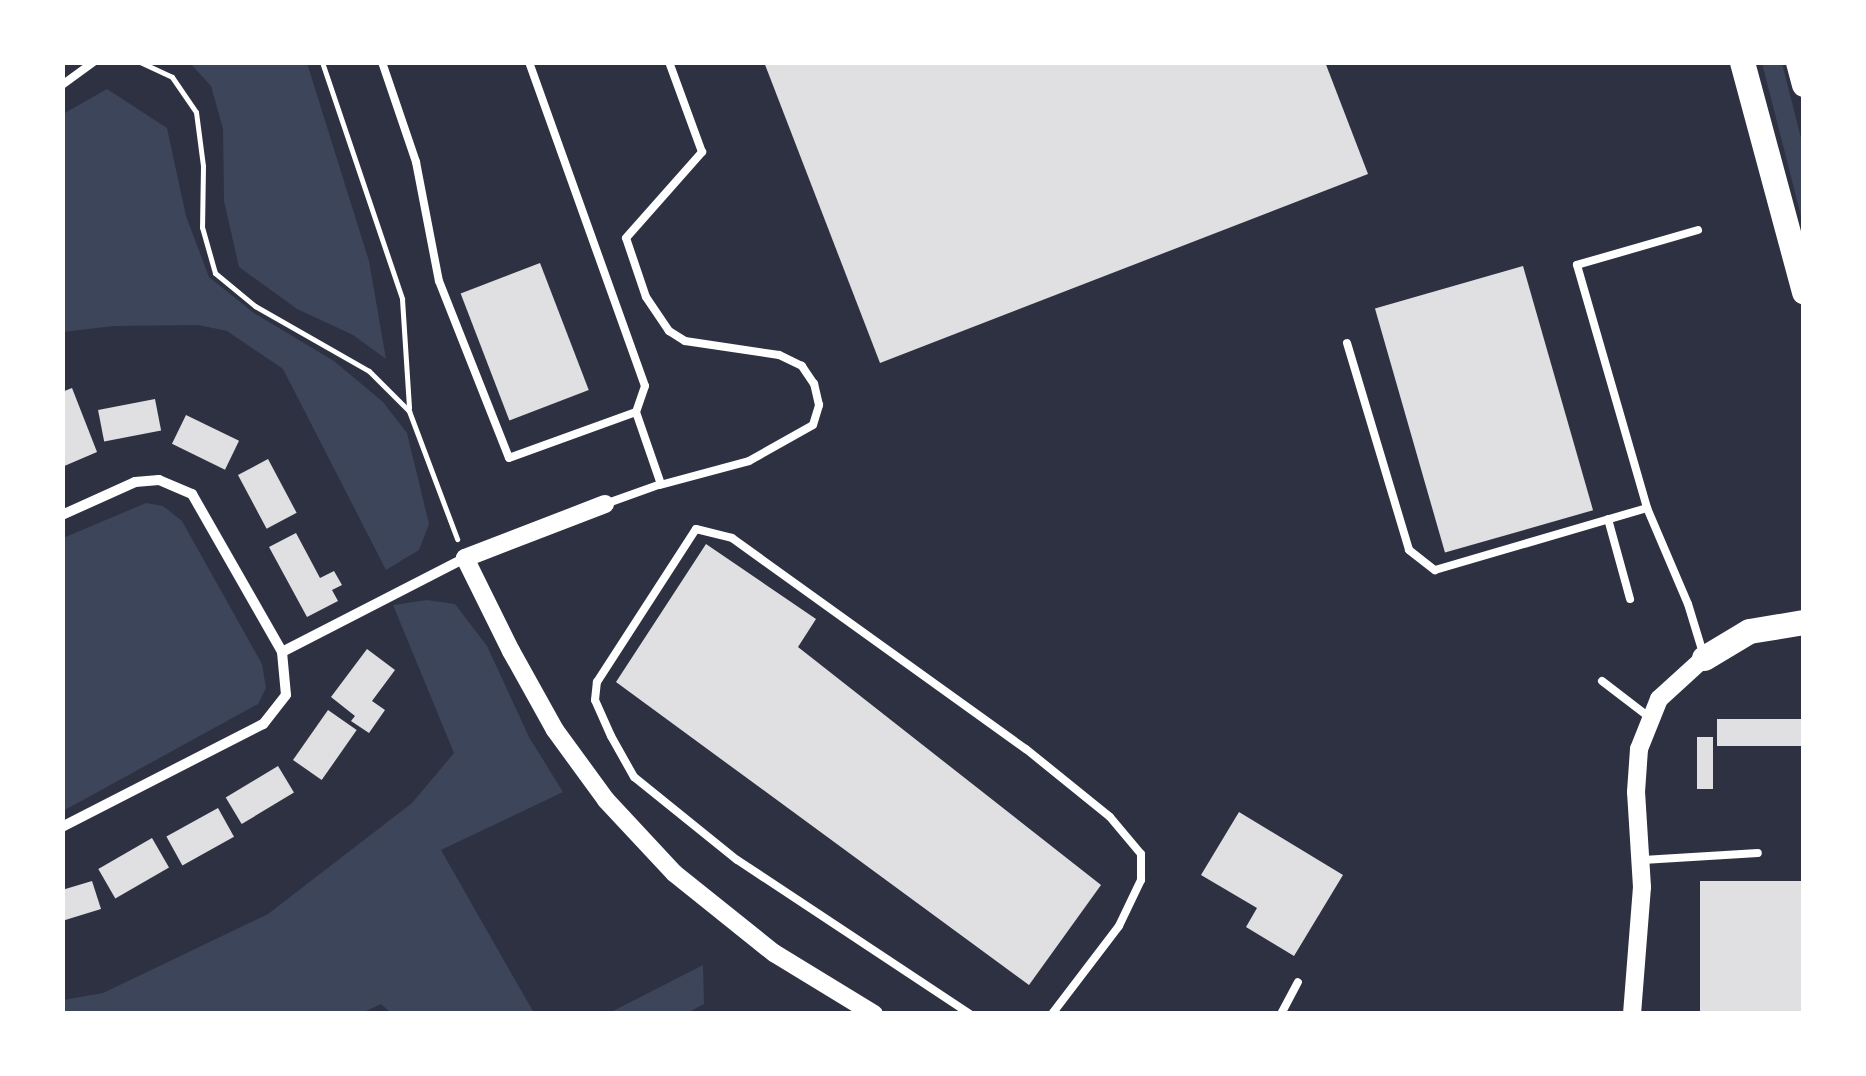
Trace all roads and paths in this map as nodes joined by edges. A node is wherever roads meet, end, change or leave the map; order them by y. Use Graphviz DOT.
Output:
graph roads {
  1 [pos="94,62"];
  2 [pos="140,62"];
  3 [pos="322,62"];
  4 [pos="382,62"];
  5 [pos="529,62"];
  6 [pos="669,62"];
  7 [pos="1742,62"];
  8 [pos="1798,62"];
  9 [pos="1804,84"];
  10 [pos="62,85"];
  11 [pos="1698,230"];
  12 [pos="1804,292"];
  13 [pos="1347,343"];
  14 [pos="409,411"];
  15 [pos="636,412"];
  16 [pos="660,485"];
  17 [pos="605,504"];
  18 [pos="1647,508"];
  19 [pos="62,515"];
  20 [pos="1608,519"];
  21 [pos="465,558"];
  22 [pos="1630,599"];
  23 [pos="1804,622"];
  24 [pos="282,652"];
  25 [pos="1704,658"];
  26 [pos="1602,682"];
  27 [pos="1649,717"];
  28 [pos="62,828"];
  29 [pos="1758,853"];
  30 [pos="1640,860"];
  31 [pos="1298,982"];
  32 [pos="874,1014"];
  33 [pos="970,1014"];
  34 [pos="1052,1014"];
  35 [pos="1281,1014"];
  36 [pos="1632,1014"];
  1 -- 10 [label="lane"];
  2 -- 14 [label="path"];
  3 -- 14 [label="path"];
  4 -- 15 [label="lane"];
  5 -- 15 [label="lane"];
  6 -- 16 [label="lane"];
  7 -- 12 [label="highway"];
  8 -- 9 [label="highway"];
  11 -- 18 [label="lane"];
  13 -- 20 [label="lane"];
  14 -- 21 [label="path"];
  15 -- 16 [label="lane"];
  16 -- 17 [label="lane"];
  17 -- 21 [label="street"];
  18 -- 20 [label="lane"];
  18 -- 25 [label="lane"];
  19 -- 24 [label="street"];
  20 -- 22 [label="lane"];
  21 -- 24 [label="street"];
  21 -- 32 [label="street"];
  23 -- 25 [label="highway"];
  24 -- 28 [label="street"];
  25 -- 27 [label="street"];
  26 -- 27 [label="lane"];
  27 -- 30 [label="street"];
  29 -- 30 [label="lane"];
  30 -- 36 [label="street"];
  31 -- 35 [label="lane"];
  33 -- 34 [label="lane"];
}
